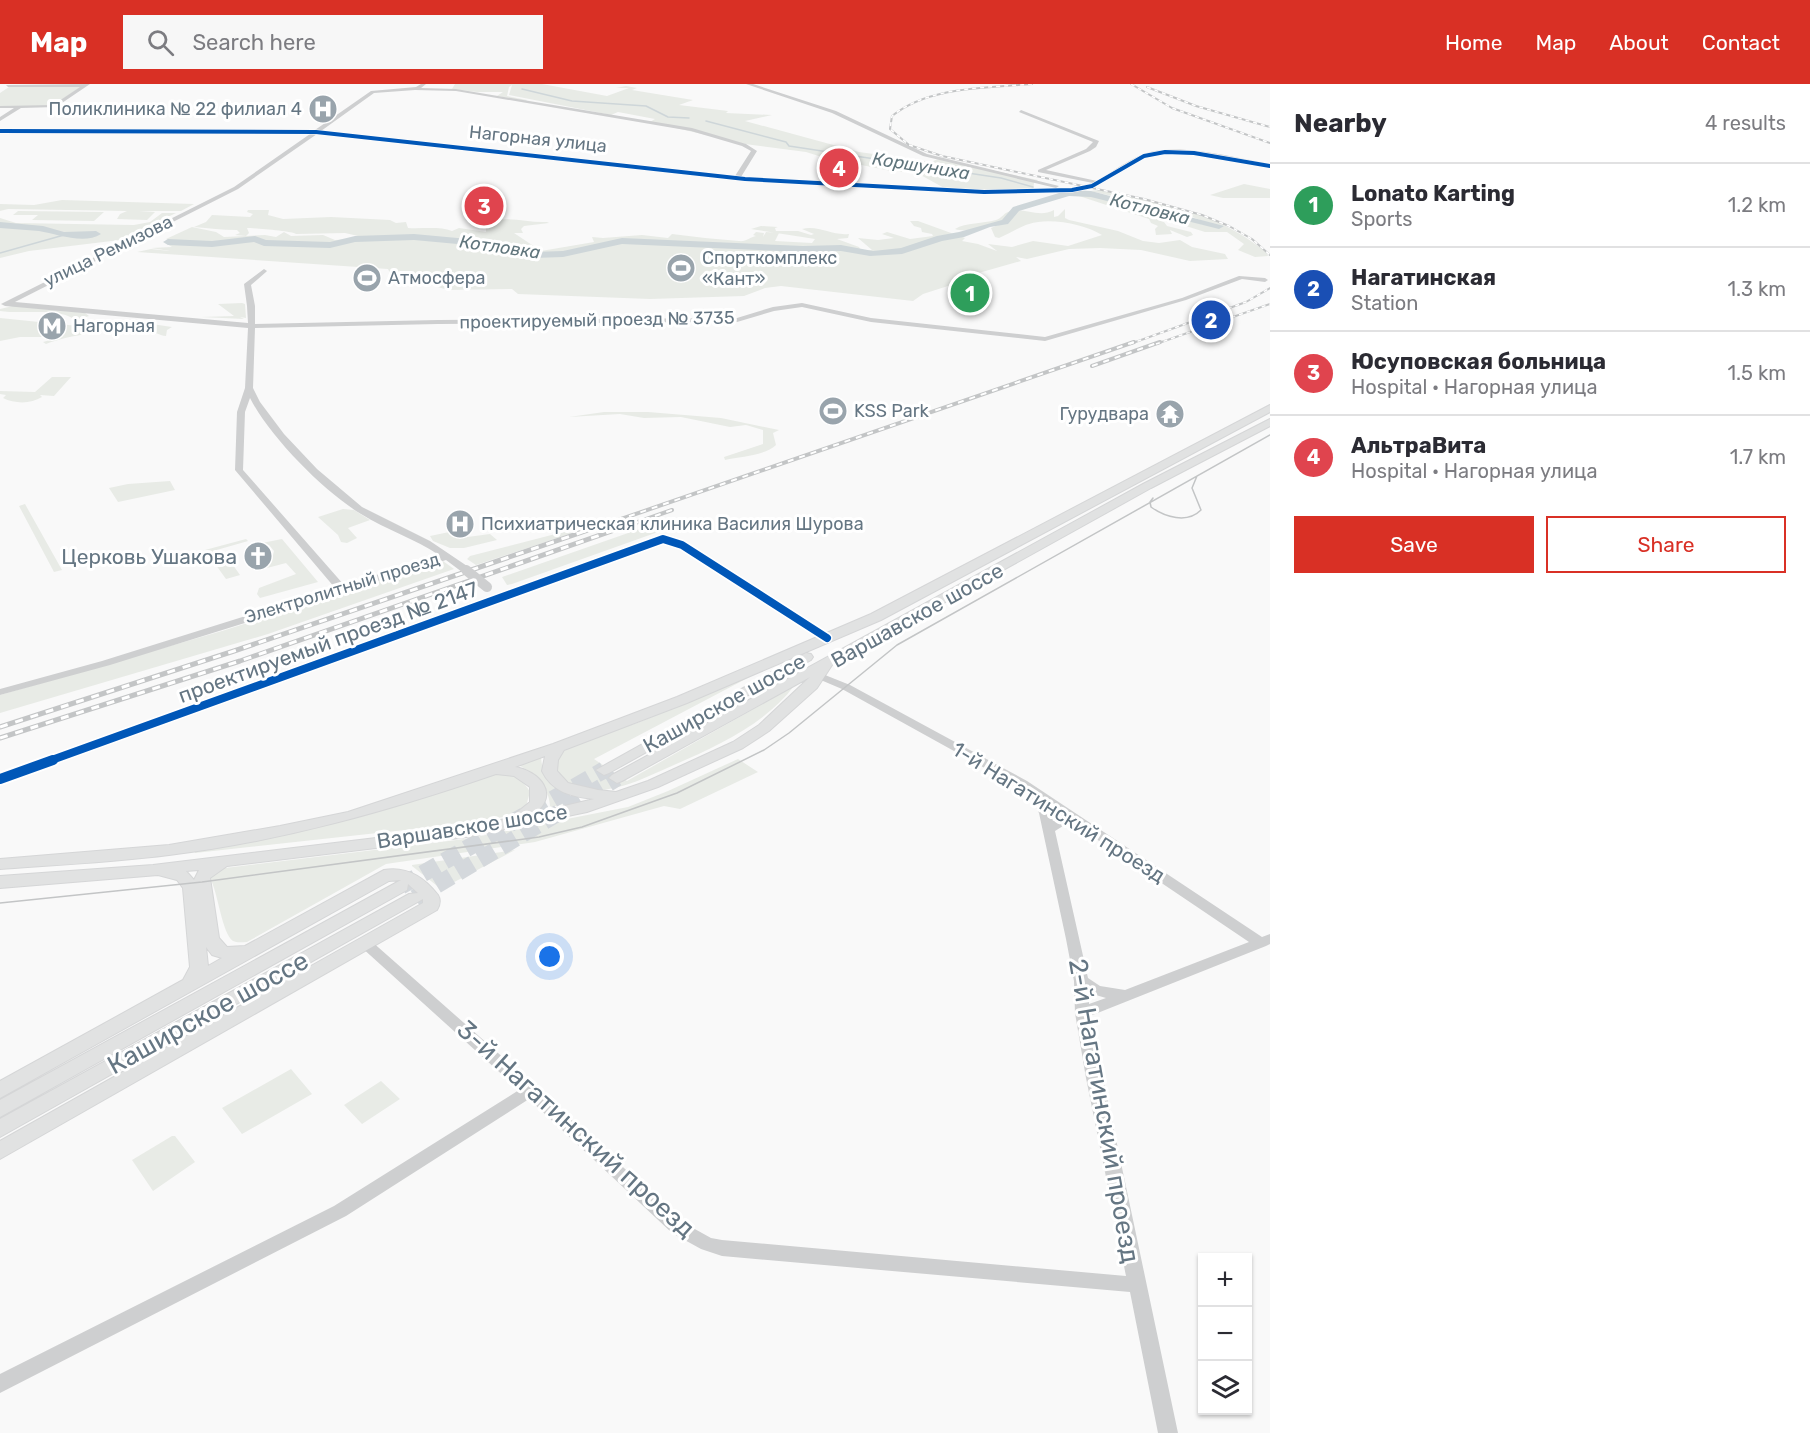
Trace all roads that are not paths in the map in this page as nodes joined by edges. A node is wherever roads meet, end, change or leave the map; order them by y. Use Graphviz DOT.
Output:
graph roads {
  1 [pos="424,84"];
  2 [pos="748,84"];
  3 [pos="9,85"];
  4 [pos="87,85"];
  5 [pos="412,86"];
  6 [pos="370,88"];
  7 [pos="401,88"];
  8 [pos="0,91"];
  9 [pos="26,106"];
  10 [pos="0,107"];
  11 [pos="7,107"];
  12 [pos="13,109"];
  13 [pos="334,111"];
  14 [pos="1021,111"];
  15 [pos="326,116"];
  16 [pos="0,118"];
  17 [pos="2,132"];
  18 [pos="304,132"];
  19 [pos="316,132"];
  20 [pos="274,152"];
  21 [pos="1270,166"];
  22 [pos="737,178"];
  23 [pos="231,182"];
  24 [pos="1097,183"];
  25 [pos="223,190"];
  26 [pos="1072,190"];
  27 [pos="264,271"];
  28 [pos="1265,280"];
  29 [pos="4,305"];
  30 [pos="252,326"];
  31 [pos="249,388"];
  32 [pos="1270,408"];
  33 [pos="241,412"];
  34 [pos="264,412"];
  35 [pos="1270,422"];
  36 [pos="447,556"];
  37 [pos="341,588"];
  38 [pos="501,599"];
  39 [pos="876,617"];
  40 [pos="827,638"];
  41 [pos="822,670"];
  42 [pos="0,692"];
  43 [pos="558,747"];
  44 [pos="492,770"];
  45 [pos="0,779"];
  46 [pos="1034,792"];
  47 [pos="626,794"];
  48 [pos="512,822"];
  49 [pos="1084,825"];
  50 [pos="1049,830"];
  51 [pos="231,861"];
  52 [pos="0,864"];
  53 [pos="153,870"];
  54 [pos="0,882"];
  55 [pos="1265,941"];
  56 [pos="364,943"];
  57 [pos="256,947"];
  58 [pos="1081,981"];
  59 [pos="180,991"];
  60 [pos="1128,996"];
  61 [pos="1082,1013"];
  62 [pos="0,1090"];
  63 [pos="530,1091"];
  64 [pos="0,1109"];
  65 [pos="0,1129"];
  66 [pos="0,1151"];
  67 [pos="1136,1285"];
  68 [pos="0,1384"];
  69 [pos="1168,1433"];
  1 -- 5 [label="street"];
  2 -- 26 [label="street"];
  3 -- 4 [label="street"];
  3 -- 8 [label="street"];
  4 -- 9 [label="street"];
  5 -- 7 [label="street"];
  5 -- 22 [label="street"];
  6 -- 7 [label="street"];
  6 -- 7 [label="street"];
  6 -- 13 [label="street"];
  6 -- 19 [label="street"];
  9 -- 11 [label="street"];
  9 -- 12 [label="street"];
  10 -- 11 [label="street"];
  11 -- 12 [label="street"];
  12 -- 16 [label="street"];
  14 -- 24 [label="street"];
  15 -- 18 [label="street"];
  17 -- 18 [label="street, Нагорная улица"];
  18 -- 19 [label="street, Нагорная улица"];
  18 -- 20 [label="street"];
  19 -- 22 [label="street, Нагорная улица"];
  19 -- 25 [label="street"];
  21 -- 24 [label="street"];
  22 -- 26 [label="street, Нагорная улица"];
  23 -- 25 [label="street, улица Ремизова"];
  24 -- 26 [label="street"];
  25 -- 29 [label="street, улица Ремизова"];
  27 -- 30 [label="street"];
  28 -- 30 [label="street, проектируемый проезд № 3735"];
  29 -- 30 [label="street"];
  30 -- 31 [label="street"];
  31 -- 33 [label="street"];
  31 -- 34 [label="street, Электролитный проезд"];
  32 -- 39 [label="main road, Варшавское шоссе"];
  33 -- 34 [label="street"];
  33 -- 37 [label="street"];
  34 -- 36 [label="street, Электролитный проезд"];
  35 -- 41 [label="main road, Варшавское шоссе"];
  36 -- 37 [label="street, Электролитный проезд"];
  36 -- 38 [label="street, bridge"];
  37 -- 42 [label="street, Электролитный проезд"];
  38 -- 40 [label="street, проектируемый проезд № 2147"];
  38 -- 45 [label="street, проектируемый проезд № 2147"];
  39 -- 40 [label="main road, Варшавское шоссе"];
  39 -- 41 [label="main road, Каширское шоссе"];
  40 -- 43 [label="main road, Варшавское шоссе"];
  41 -- 46 [label="street, 1-й Нагатинский проезд"];
  41 -- 47 [label="main road, Варшавское шоссе"];
  43 -- 44 [label="main road, Варшавское шоссе"];
  43 -- 47 [label="main road"];
  44 -- 48 [label="main road"];
  44 -- 52 [label="main road, Варшавское шоссе"];
  46 -- 49 [label="street, 1-й Нагатинский проезд"];
  46 -- 50 [label="street, 2-й Нагатинский проезд"];
  47 -- 48 [label="main road, Варшавское шоссе"];
  48 -- 51 [label="main road, Варшавское шоссе"];
  49 -- 50 [label="street"];
  49 -- 55 [label="street, 1-й Нагатинский проезд"];
  50 -- 58 [label="street, 2-й Нагатинский проезд"];
  51 -- 53 [label="main road, Варшавское шоссе"];
  51 -- 57 [label="main road"];
  53 -- 54 [label="main road, Варшавское шоссе"];
  53 -- 59 [label="main road"];
  55 -- 60 [label="street, 1-й Нагатинский проезд"];
  56 -- 57 [label="main road"];
  56 -- 63 [label="street, 3-й Нагатинский проезд"];
  56 -- 66 [label="main road"];
  57 -- 59 [label="main road"];
  58 -- 60 [label="street"];
  58 -- 61 [label="street, 2-й Нагатинский проезд"];
  59 -- 62 [label="main road"];
  60 -- 61 [label="street, 1-й Нагатинский проезд"];
  61 -- 67 [label="street, 2-й Нагатинский проезд"];
  63 -- 67 [label="street, 3-й Нагатинский проезд"];
  63 -- 68 [label="street"];
  64 -- 65 [label="main road, Каширское шоссе"];
  67 -- 69 [label="street, 2-й Нагатинский проезд"];
}
